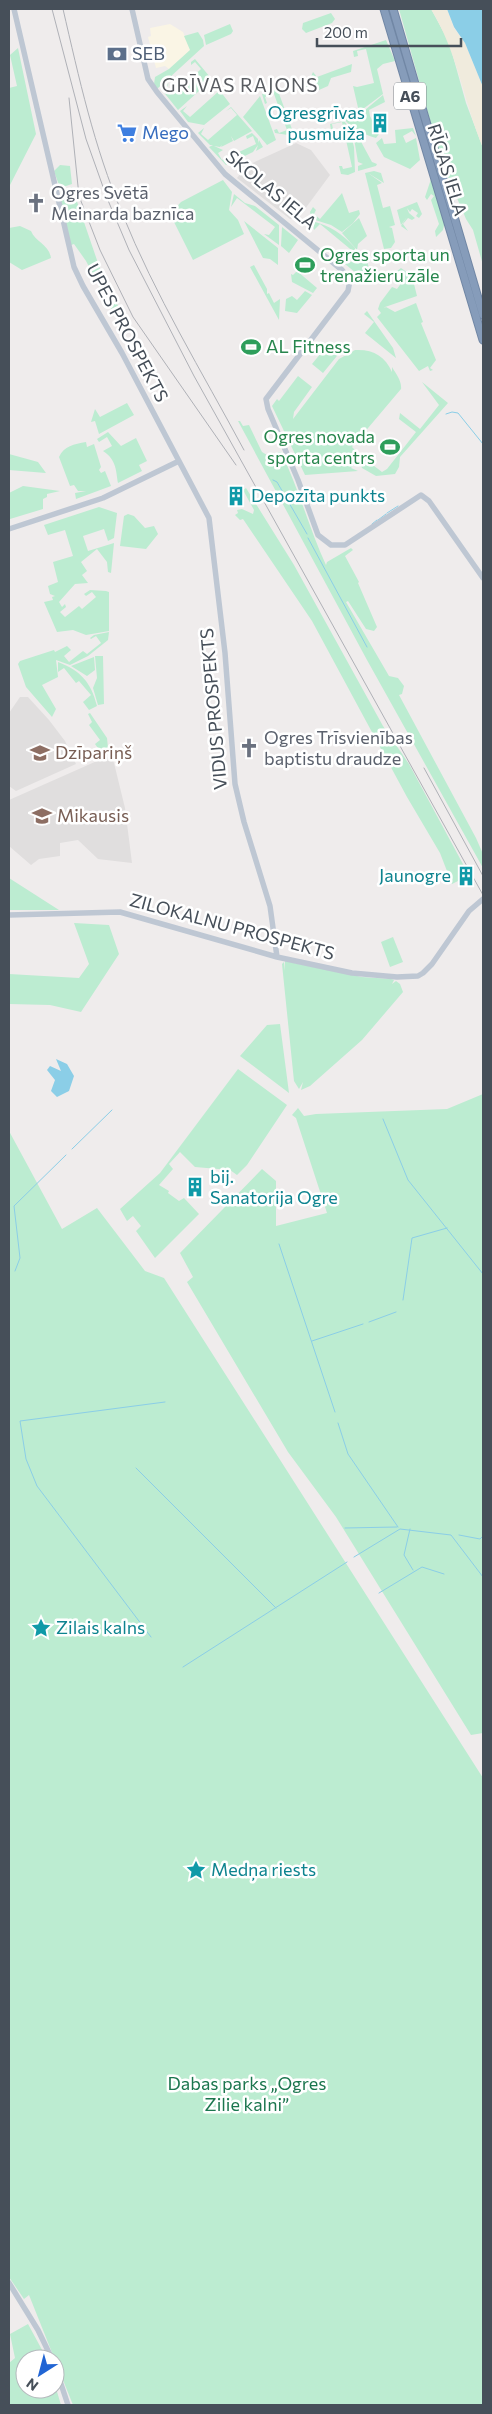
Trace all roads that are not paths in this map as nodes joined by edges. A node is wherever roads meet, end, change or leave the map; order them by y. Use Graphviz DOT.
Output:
graph roads {
  1 [pos="14,9"];
  2 [pos="132,9"];
  3 [pos="384,9"];
  4 [pos="393,9"];
  5 [pos="483,315"];
  6 [pos="483,340"];
  7 [pos="179,461"];
  8 [pos="9,529"];
  9 [pos="483,578"];
  10 [pos="483,899"];
  11 [pos="9,915"];
  12 [pos="277,957"];
  13 [pos="9,2283"];
  14 [pos="47,2349"];
  1 -- 7 [label="main road, UPES PROSPEKTS"];
  2 -- 9 [label="main road, SKOLAS IELA"];
  3 -- 6 [label="highway, RĪGAS IELA / A6"];
  4 -- 5 [label="highway, RĪGAS IELA / A6"];
  7 -- 8 [label="main road"];
  7 -- 12 [label="main road, VIDUS PROSPEKTS"];
  10 -- 12 [label="main road, ZILOKALNU PROSPEKTS"];
  11 -- 12 [label="main road, ZILOKALNU PROSPEKTS"];
  13 -- 14 [label="main road"];
}
